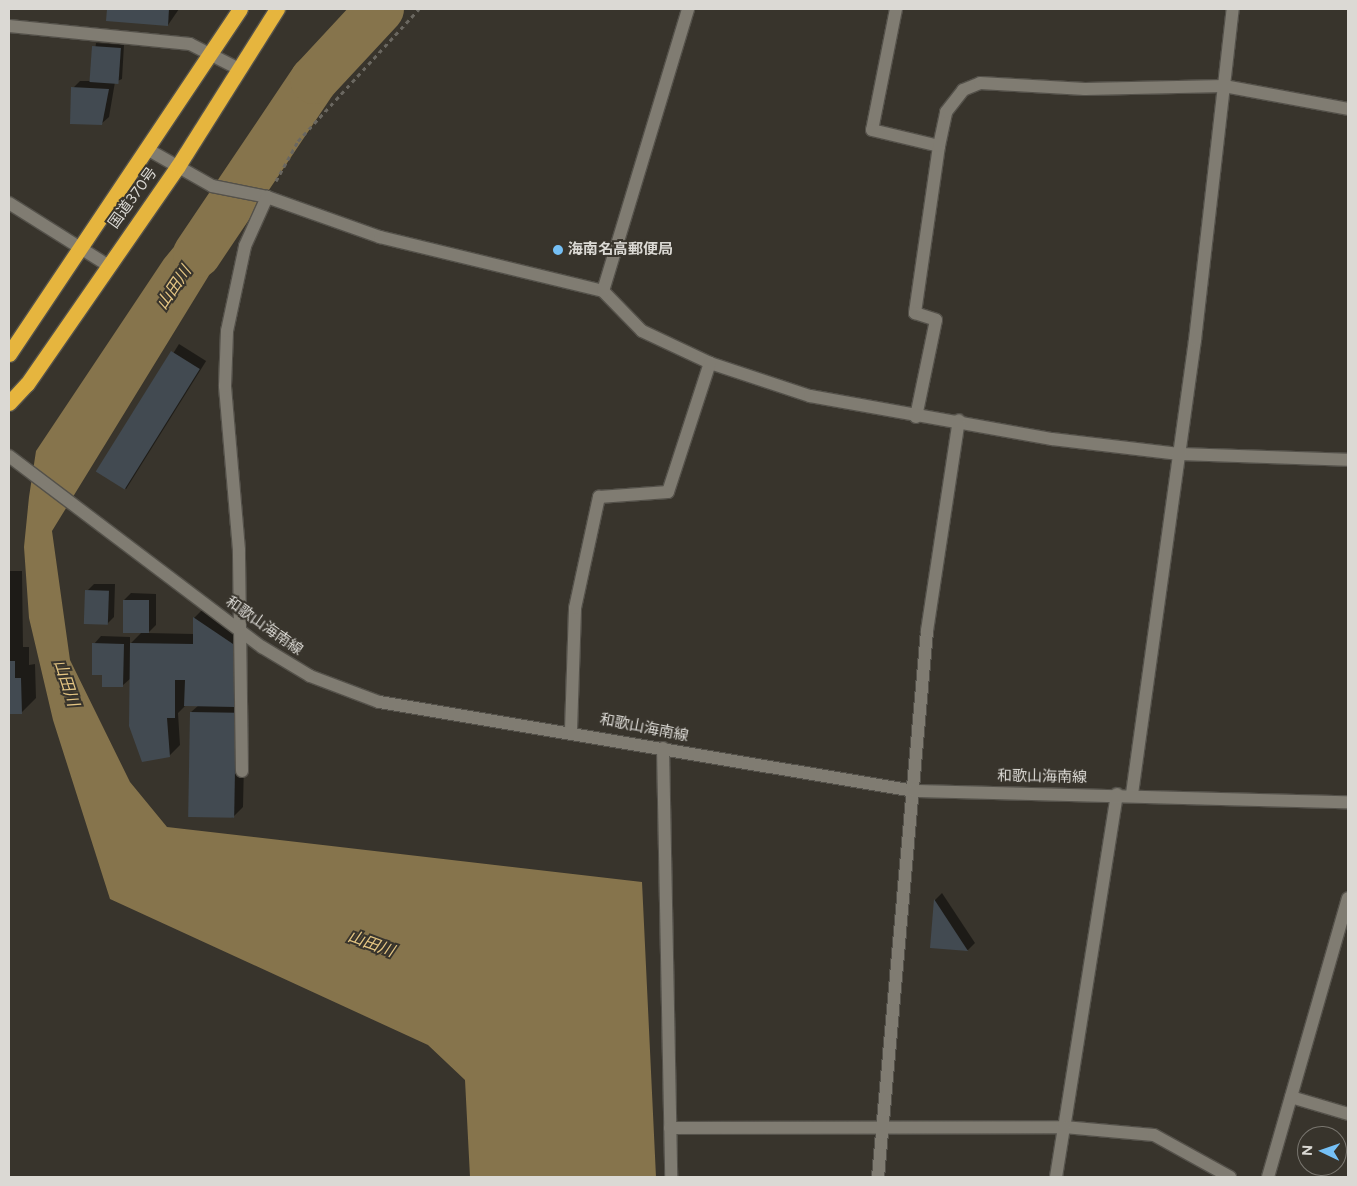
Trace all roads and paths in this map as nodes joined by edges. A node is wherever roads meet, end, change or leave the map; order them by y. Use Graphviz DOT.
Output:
graph roads {
  1 [pos="240,9"];
  2 [pos="277,9"];
  3 [pos="419,9"];
  4 [pos="688,9"];
  5 [pos="896,9"];
  6 [pos="1233,9"];
  7 [pos="9,26"];
  8 [pos="212,55"];
  9 [pos="241,70"];
  10 [pos="1224,86"];
  11 [pos="1348,108"];
  12 [pos="939,146"];
  13 [pos="147,149"];
  14 [pos="178,166"];
  15 [pos="263,196"];
  16 [pos="9,203"];
  17 [pos="78,248"];
  18 [pos="106,264"];
  19 [pos="602,291"];
  20 [pos="9,354"];
  21 [pos="710,363"];
  22 [pos="9,403"];
  23 [pos="916,417"];
  24 [pos="959,420"];
  25 [pos="1179,454"];
  26 [pos="9,456"];
  27 [pos="1348,460"];
  28 [pos="242,632"];
  29 [pos="571,730"];
  30 [pos="663,748"];
  31 [pos="242,771"];
  32 [pos="914,791"];
  33 [pos="1116,794"];
  34 [pos="1132,794"];
  35 [pos="1348,802"];
  36 [pos="1348,898"];
  37 [pos="1291,1096"];
  38 [pos="1348,1114"];
  39 [pos="881,1125"];
  40 [pos="1064,1127"];
  41 [pos="670,1128"];
  42 [pos="671,1177"];
  43 [pos="878,1177"];
  44 [pos="1056,1177"];
  45 [pos="1230,1177"];
  46 [pos="1268,1177"];
  1 -- 8 [label="highway, 国道370号"];
  2 -- 9 [label="highway, 国道370号"];
  3 -- 15 [label="path"];
  4 -- 19 [label="street"];
  5 -- 12 [label="street"];
  6 -- 10 [label="street"];
  7 -- 8 [label="street"];
  8 -- 9 [label="street"];
  8 -- 13 [label="highway, 国道370号"];
  9 -- 14 [label="highway, 国道370号"];
  10 -- 11 [label="street"];
  10 -- 12 [label="street"];
  10 -- 25 [label="street"];
  12 -- 23 [label="street"];
  13 -- 14 [label="street"];
  13 -- 17 [label="highway, 国道370号"];
  14 -- 15 [label="street"];
  14 -- 18 [label="highway, 国道370号"];
  15 -- 19 [label="street"];
  15 -- 28 [label="street"];
  16 -- 17 [label="street"];
  17 -- 18 [label="street"];
  17 -- 20 [label="highway, 国道370号"];
  18 -- 22 [label="highway, 国道370号"];
  19 -- 21 [label="street"];
  21 -- 23 [label="street"];
  21 -- 29 [label="street"];
  23 -- 24 [label="street"];
  24 -- 25 [label="street"];
  24 -- 32 [label="street"];
  25 -- 27 [label="street"];
  25 -- 34 [label="street"];
  26 -- 28 [label="street, 和歌山海南線"];
  28 -- 29 [label="street, 和歌山海南線"];
  28 -- 31 [label="street"];
  29 -- 30 [label="street, 和歌山海南線"];
  30 -- 32 [label="street, 和歌山海南線"];
  30 -- 41 [label="street"];
  32 -- 33 [label="street, 和歌山海南線"];
  32 -- 39 [label="street"];
  33 -- 34 [label="street, 和歌山海南線"];
  33 -- 40 [label="street"];
  34 -- 35 [label="street, 和歌山海南線"];
  36 -- 37 [label="street"];
  37 -- 38 [label="street"];
  37 -- 46 [label="street"];
  39 -- 40 [label="street"];
  39 -- 41 [label="street"];
  39 -- 43 [label="street"];
  40 -- 44 [label="street"];
  40 -- 45 [label="street"];
  41 -- 42 [label="street"];
}
